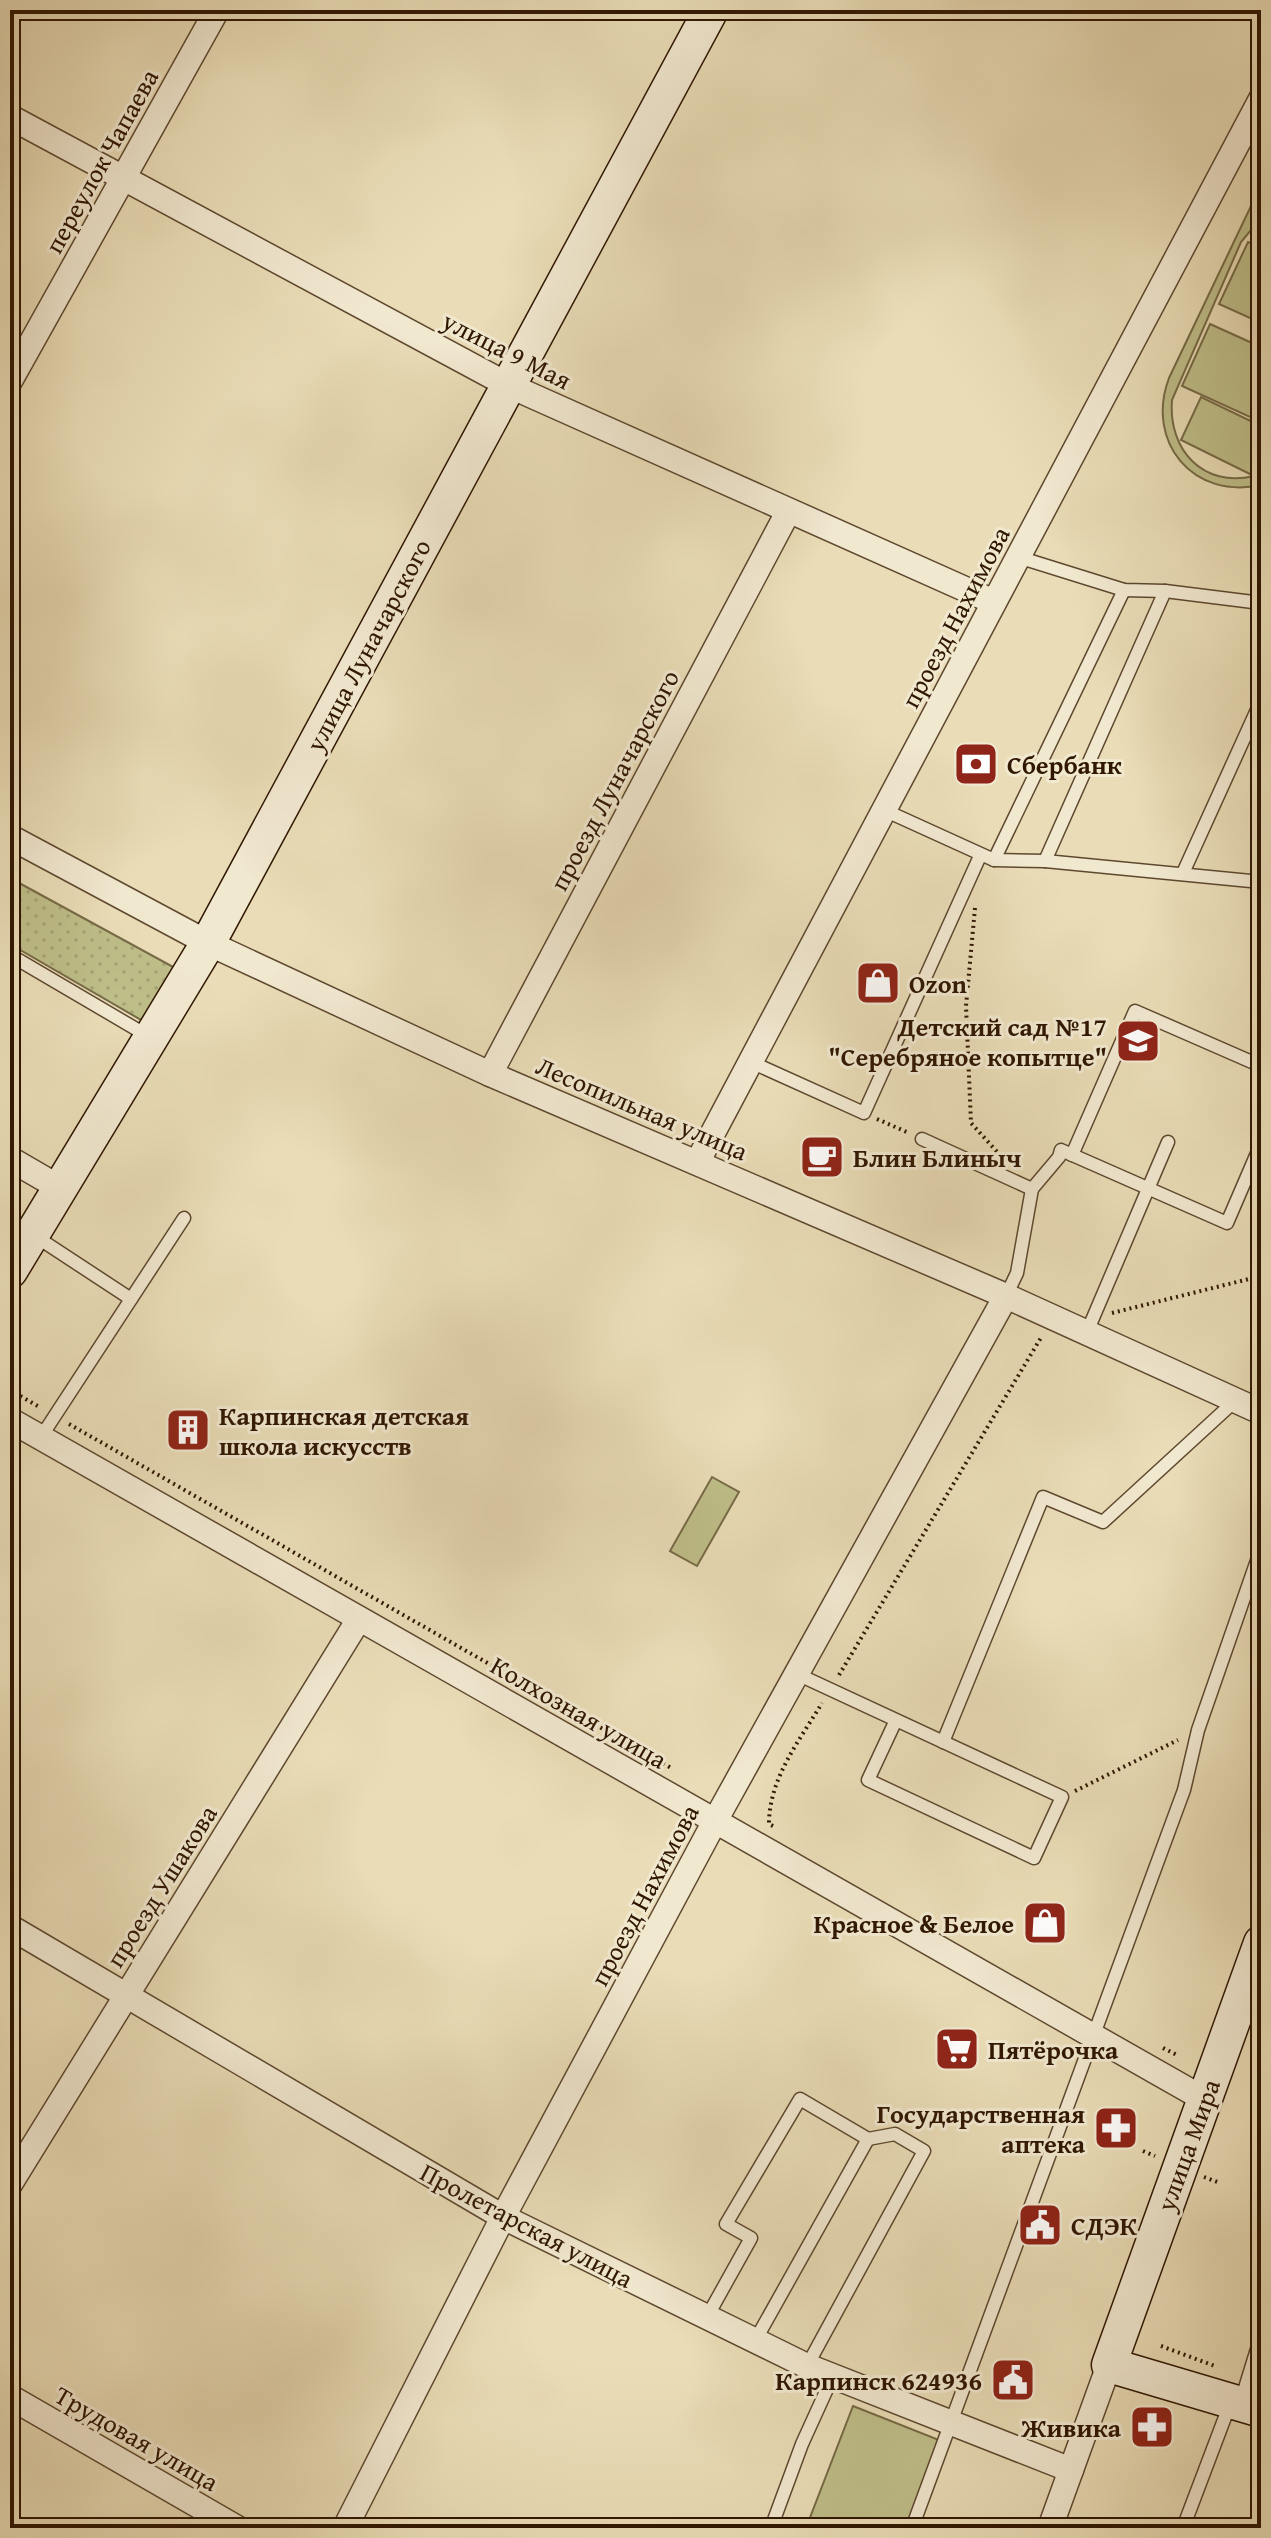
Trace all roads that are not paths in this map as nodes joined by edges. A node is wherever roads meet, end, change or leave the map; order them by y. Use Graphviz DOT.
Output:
graph roads {
  1 [pos="217,10"];
  2 [pos="711,10"];
  3 [pos="1261,99"];
  4 [pos="10,117"];
  5 [pos="124,176"];
  6 [pos="10,381"];
  7 [pos="508,385"];
  8 [pos="788,512"];
  9 [pos="1018,557"];
  10 [pos="1124,590"];
  11 [pos="1165,591"];
  12 [pos="994,602"];
  13 [pos="1261,603"];
  14 [pos="1261,701"];
  15 [pos="884,810"];
  16 [pos="10,837"];
  17 [pos="980,856"];
  18 [pos="994,860"];
  19 [pos="1045,861"];
  20 [pos="1183,873"];
  21 [pos="1261,882"];
  22 [pos="208,943"];
  23 [pos="10,955"];
  24 [pos="151,1037"];
  25 [pos="751,1062"];
  26 [pos="1261,1066"];
  27 [pos="490,1074"];
  28 [pos="922,1139"];
  29 [pos="1168,1142"];
  30 [pos="1261,1144"];
  31 [pos="1072,1155"];
  32 [pos="10,1159"];
  33 [pos="698,1161"];
  34 [pos="60,1188"];
  35 [pos="1032,1189"];
  36 [pos="1148,1189"];
  37 [pos="184,1218"];
  38 [pos="32,1234"];
  39 [pos="10,1271"];
  40 [pos="1006,1296"];
  41 [pos="131,1299"];
  42 [pos="1087,1332"];
  43 [pos="1236,1400"];
  44 [pos="1261,1412"];
  45 [pos="10,1420"];
  46 [pos="41,1437"];
  47 [pos="1261,1549"];
  48 [pos="359,1619"];
  49 [pos="797,1674"];
  50 [pos="896,1720"];
  51 [pos="943,1742"];
  52 [pos="721,1810"];
  53 [pos="10,1927"];
  54 [pos="1261,1943"];
  55 [pos="127,1995"];
  56 [pos="1095,2037"];
  57 [pos="1204,2099"];
  58 [pos="868,2139"];
  59 [pos="10,2184"];
  60 [pos="503,2217"];
  61 [pos="707,2317"];
  62 [pos="1261,2336"];
  63 [pos="755,2341"];
  64 [pos="1109,2365"];
  65 [pos="807,2366"];
  66 [pos="832,2378"];
  67 [pos="10,2397"];
  68 [pos="1245,2398"];
  69 [pos="952,2425"];
  70 [pos="1071,2470"];
  71 [pos="1184,2525"];
  72 [pos="237,2528"];
  73 [pos="345,2528"];
  74 [pos="771,2528"];
  75 [pos="912,2528"];
  76 [pos="1050,2528"];
  77 [pos="1207,2528"];
  1 -- 5 [label="street, переулок Чапаева"];
  2 -- 7 [label="street, улица Луначарского"];
  3 -- 9 [label="street, проезд Нахимова"];
  4 -- 5 [label="street, улица 9 Мая"];
  5 -- 6 [label="street, переулок Чапаева"];
  5 -- 7 [label="street, улица 9 Мая"];
  7 -- 8 [label="street, улица 9 Мая"];
  7 -- 22 [label="street, улица Луначарского"];
  8 -- 12 [label="street, улица 9 Мая"];
  8 -- 27 [label="street, проезд Луначарского"];
  9 -- 10 [label="lane"];
  9 -- 12 [label="street, проезд Нахимова"];
  10 -- 11 [label="lane"];
  10 -- 18 [label="lane"];
  11 -- 13 [label="lane"];
  11 -- 19 [label="lane"];
  12 -- 15 [label="street, проезд Нахимова"];
  14 -- 20 [label="lane"];
  15 -- 17 [label="lane"];
  15 -- 25 [label="street, проезд Нахимова"];
  16 -- 22 [label="street, Лесопильная улица"];
  17 -- 18 [label="lane"];
  17 -- 25 [label="lane"];
  18 -- 19 [label="lane"];
  19 -- 20 [label="lane"];
  20 -- 21 [label="lane"];
  22 -- 24 [label="street, улица Луначарского"];
  22 -- 27 [label="street, Лесопильная улица"];
  23 -- 24 [label="lane"];
  24 -- 34 [label="street, улица Луначарского"];
  25 -- 33 [label="street, проезд Нахимова"];
  26 -- 31 [label="lane"];
  27 -- 33 [label="street, Лесопильная улица"];
  28 -- 35 [label="lane"];
  29 -- 36 [label="lane"];
  30 -- 36 [label="lane"];
  31 -- 35 [label="lane"];
  31 -- 36 [label="lane"];
  32 -- 34 [label="street"];
  33 -- 40 [label="street, Лесопильная улица"];
  34 -- 38 [label="street, улица Луначарского"];
  35 -- 40 [label="lane"];
  36 -- 42 [label="lane"];
  37 -- 41 [label="lane"];
  38 -- 39 [label="street, улица Луначарского"];
  38 -- 41 [label="lane"];
  40 -- 42 [label="street, Лесопильная улица"];
  40 -- 49 [label="street, проезд Нахимова"];
  41 -- 46 [label="lane"];
  42 -- 43 [label="street, Лесопильная улица"];
  43 -- 44 [label="street, Лесопильная улица"];
  43 -- 51 [label="lane"];
  45 -- 46 [label="street, Колхозная улица"];
  46 -- 48 [label="street, Колхозная улица"];
  47 -- 56 [label="lane"];
  48 -- 52 [label="street, Колхозная улица"];
  48 -- 55 [label="street, проезд Ушакова"];
  49 -- 50 [label="lane"];
  49 -- 52 [label="street, проезд Нахимова"];
  50 -- 51 [label="lane"];
  50 -- 51 [label="lane"];
  52 -- 56 [label="street, Колхозная улица"];
  52 -- 60 [label="street, проезд Нахимова"];
  53 -- 55 [label="street, Пролетарская улица"];
  54 -- 57 [label="street, улица Мира"];
  55 -- 59 [label="street, проезд Ушакова"];
  55 -- 60 [label="street, Пролетарская улица"];
  56 -- 57 [label="street, Колхозная улица"];
  56 -- 69 [label="lane"];
  57 -- 64 [label="street, улица Мира"];
  58 -- 61 [label="lane"];
  58 -- 63 [label="lane"];
  58 -- 65 [label="lane"];
  60 -- 61 [label="street, Пролетарская улица"];
  60 -- 73 [label="street, проезд Нахимова"];
  61 -- 63 [label="street, Пролетарская улица"];
  62 -- 68 [label="lane"];
  63 -- 65 [label="street, Пролетарская улица"];
  64 -- 68 [label="street"];
  64 -- 70 [label="street, улица Мира"];
  65 -- 66 [label="street, Пролетарская улица"];
  66 -- 69 [label="street, Пролетарская улица"];
  66 -- 74 [label="lane"];
  67 -- 72 [label="street, Трудовая улица"];
  68 -- 71 [label="lane"];
  69 -- 70 [label="street, Пролетарская улица"];
  69 -- 75 [label="lane"];
  70 -- 76 [label="street, улица Мира"];
  71 -- 77 [label="lane"];
}
